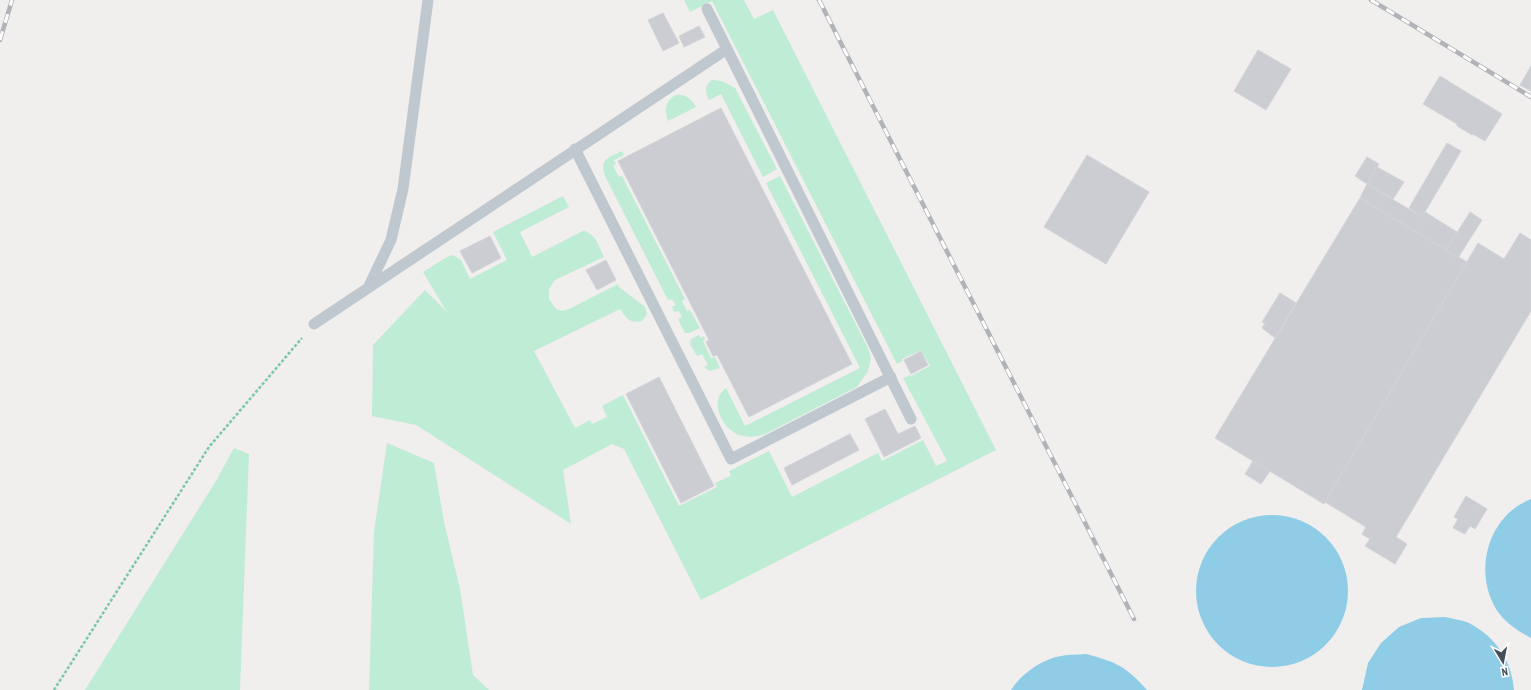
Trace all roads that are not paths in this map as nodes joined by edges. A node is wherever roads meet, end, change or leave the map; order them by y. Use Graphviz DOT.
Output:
graph roads {
  1 [pos="428,0"];
  2 [pos="707,9"];
  3 [pos="727,49"];
  4 [pos="575,149"];
  5 [pos="369,286"];
  6 [pos="314,324"];
  7 [pos="891,377"];
  8 [pos="911,419"];
  1 -- 5 [label="lane"];
  2 -- 3 [label="lane"];
  3 -- 4 [label="lane"];
  3 -- 7 [label="lane"];
  4 -- 5 [label="lane"];
  4 -- 7 [label="lane"];
  5 -- 6 [label="lane"];
  7 -- 8 [label="lane"];
}
